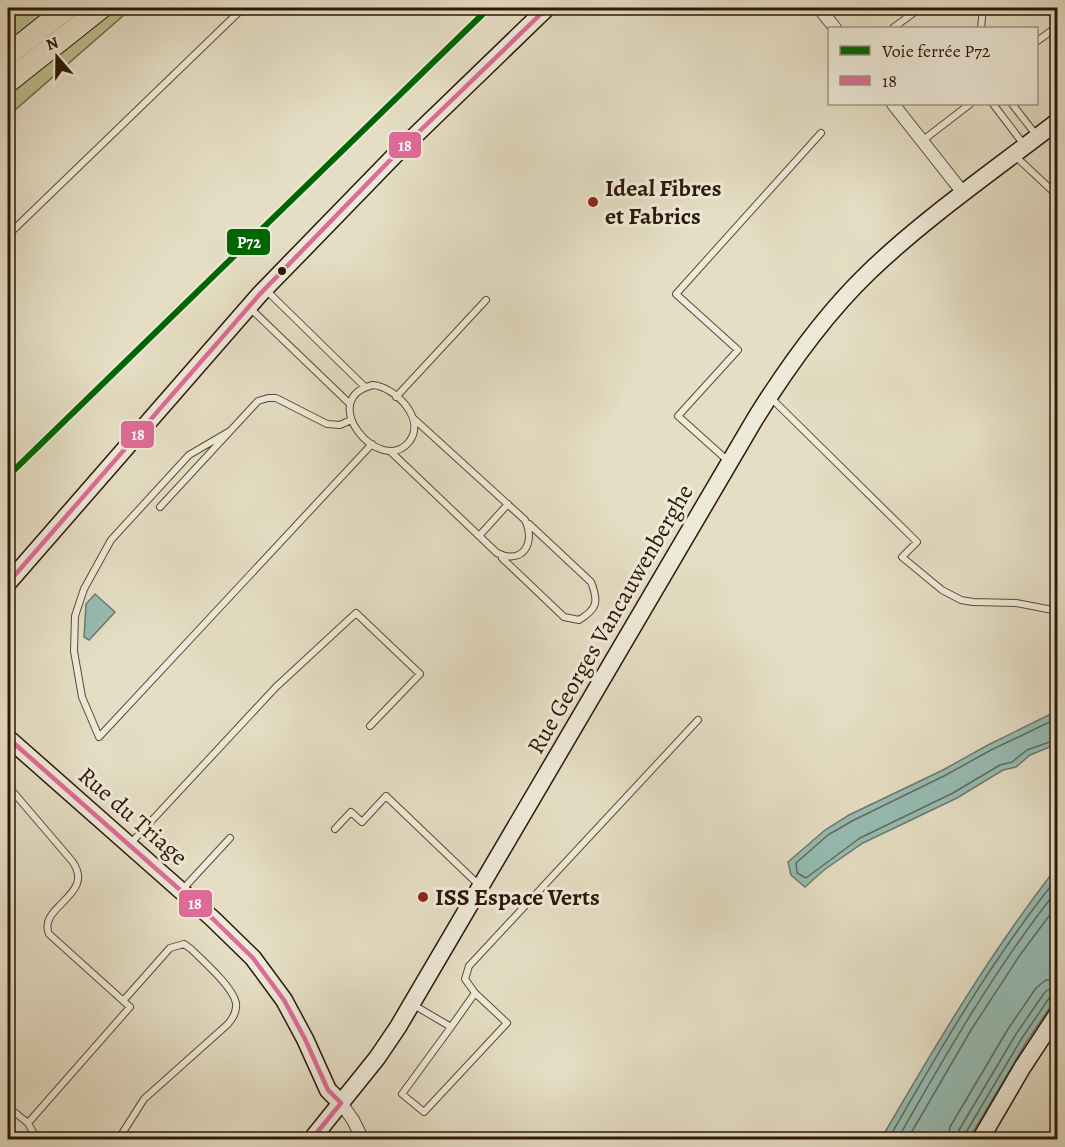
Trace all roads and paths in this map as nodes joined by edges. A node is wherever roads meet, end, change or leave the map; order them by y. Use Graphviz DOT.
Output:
graph roads {
  1 [pos="101,8"];
  2 [pos="243,8"];
  3 [pos="547,8"];
  4 [pos="768,8"];
  5 [pos="793,8"];
  6 [pos="819,8"];
  7 [pos="920,8"];
  8 [pos="983,8"];
  9 [pos="64,10"];
  10 [pos="1058,26"];
  11 [pos="834,27"];
  12 [pos="894,27"];
  13 [pos="981,27"];
  14 [pos="1038,41"];
  15 [pos="8,48"];
  16 [pos="8,55"];
  17 [pos="8,82"];
  18 [pos="894,105"];
  19 [pos="969,105"];
  20 [pos="994,105"];
  21 [pos="1012,105"];
  22 [pos="1058,121"];
  23 [pos="821,133"];
  24 [pos="921,141"];
  25 [pos="1026,146"];
  26 [pos="964,194"];
  27 [pos="1058,196"];
  28 [pos="8,235"];
  29 [pos="265,289"];
  30 [pos="486,300"];
  31 [pos="249,306"];
  32 [pos="365,387"];
  33 [pos="396,397"];
  34 [pos="769,397"];
  35 [pos="350,404"];
  36 [pos="413,418"];
  37 [pos="351,420"];
  38 [pos="230,431"];
  39 [pos="372,444"];
  40 [pos="390,451"];
  41 [pos="730,463"];
  42 [pos="508,504"];
  43 [pos="160,507"];
  44 [pos="525,520"];
  45 [pos="479,536"];
  46 [pos="497,553"];
  47 [pos="8,583"];
  48 [pos="1058,610"];
  49 [pos="698,720"];
  50 [pos="370,726"];
  51 [pos="8,738"];
  52 [pos="8,786"];
  53 [pos="335,829"];
  54 [pos="230,838"];
  55 [pos="129,845"];
  56 [pos="481,887"];
  57 [pos="181,891"];
  58 [pos="475,993"];
  59 [pos="123,1001"];
  60 [pos="412,1004"];
  61 [pos="1058,1013"];
  62 [pos="451,1027"];
  63 [pos="341,1104"];
  64 [pos="8,1107"];
  65 [pos="28,1123"];
  66 [pos="37,1140"];
  67 [pos="118,1140"];
  68 [pos="311,1140"];
  69 [pos="363,1140"];
  70 [pos="980,1140"];
  1 -- 17 [label="highway"];
  2 -- 28 [label="lane"];
  3 -- 29 [label="street"];
  4 -- 5 [label="lane"];
  6 -- 11 [label="street"];
  7 -- 12 [label="lane"];
  8 -- 13 [label="lane"];
  9 -- 15 [label="highway"];
  9 -- 16 [label="highway"];
  10 -- 14 [label="lane"];
  18 -- 24 [label="street"];
  19 -- 24 [label="lane"];
  20 -- 25 [label="lane"];
  21 -- 25 [label="lane"];
  22 -- 25 [label="street, Rue Georges Vancauwenberghe"];
  23 -- 41 [label="lane"];
  24 -- 26 [label="street"];
  25 -- 26 [label="street, Rue Georges Vancauwenberghe"];
  25 -- 27 [label="lane"];
  26 -- 34 [label="street, Rue Georges Vancauwenberghe"];
  29 -- 31 [label="street"];
  29 -- 32 [label="lane"];
  30 -- 33 [label="lane"];
  31 -- 35 [label="lane"];
  31 -- 47 [label="street"];
  32 -- 33 [label="lane"];
  32 -- 35 [label="lane"];
  33 -- 36 [label="lane"];
  34 -- 41 [label="street, Rue Georges Vancauwenberghe"];
  34 -- 48 [label="lane"];
  35 -- 37 [label="lane"];
  36 -- 40 [label="lane"];
  36 -- 42 [label="lane"];
  37 -- 38 [label="lane"];
  37 -- 39 [label="lane"];
  38 -- 39 [label="lane"];
  38 -- 43 [label="lane"];
  39 -- 40 [label="lane"];
  40 -- 45 [label="lane"];
  41 -- 56 [label="street, Rue Georges Vancauwenberghe"];
  42 -- 44 [label="lane"];
  42 -- 45 [label="lane"];
  44 -- 46 [label="lane"];
  44 -- 46 [label="lane"];
  45 -- 46 [label="lane"];
  49 -- 58 [label="lane"];
  50 -- 55 [label="lane"];
  51 -- 55 [label="street, Rue du Triage"];
  52 -- 59 [label="lane"];
  53 -- 56 [label="lane"];
  54 -- 57 [label="lane"];
  55 -- 57 [label="street, Rue du Triage"];
  56 -- 60 [label="street, Rue Georges Vancauwenberghe"];
  57 -- 63 [label="street, Rue du Triage"];
  58 -- 62 [label="lane"];
  58 -- 62 [label="lane"];
  59 -- 65 [label="lane"];
  59 -- 67 [label="lane"];
  60 -- 62 [label="lane"];
  60 -- 63 [label="street, Rue Georges Vancauwenberghe"];
  61 -- 70 [label="street"];
  63 -- 68 [label="street, Rue Georges Vancauwenberghe"];
  63 -- 69 [label="street, Rue du Triage"];
  64 -- 65 [label="lane"];
  65 -- 66 [label="lane"];
}
